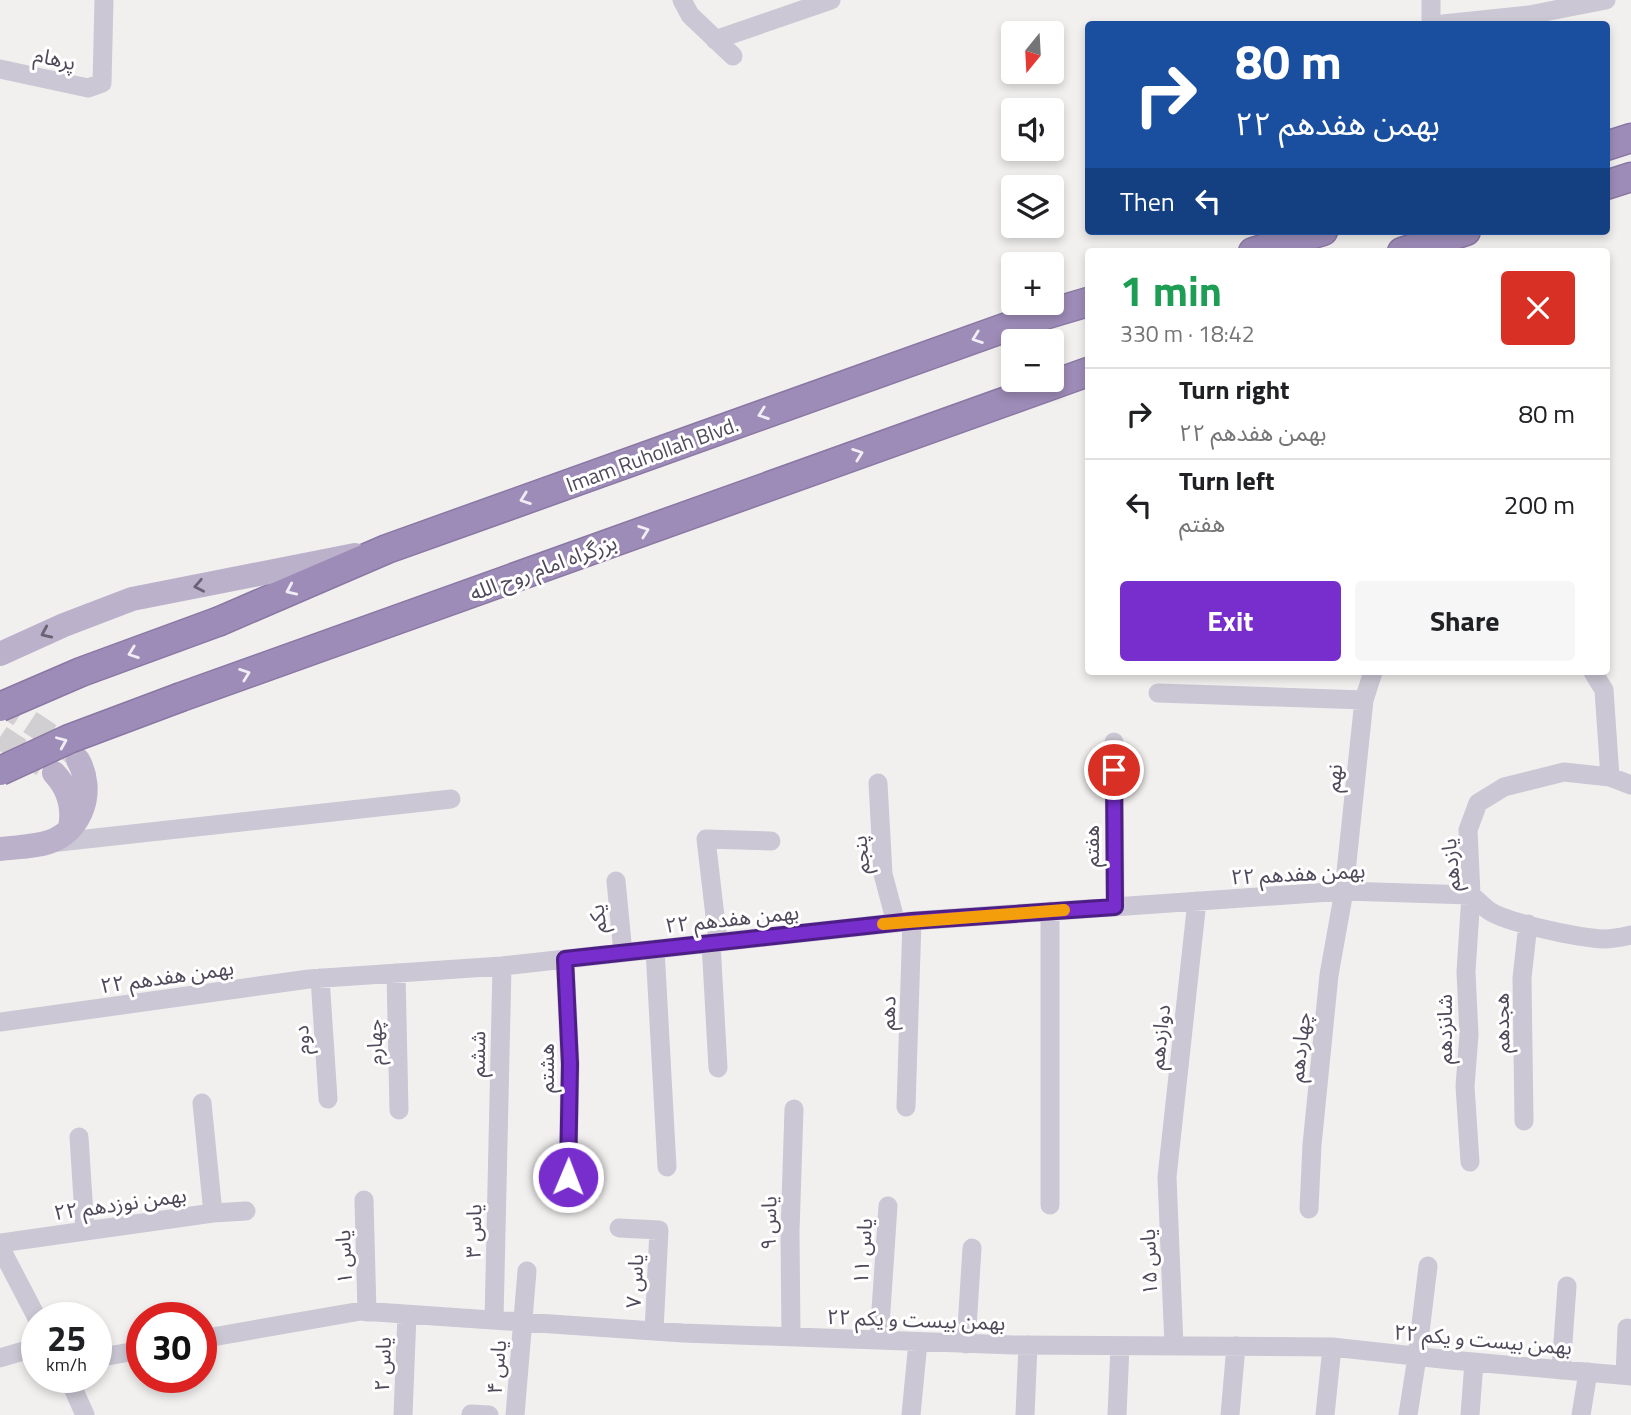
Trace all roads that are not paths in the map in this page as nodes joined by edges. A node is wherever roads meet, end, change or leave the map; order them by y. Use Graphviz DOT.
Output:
graph roads {
  1 [pos="104,0"];
  2 [pos="682,0"];
  3 [pos="831,0"];
  4 [pos="1431,0"];
  5 [pos="1593,1"];
  6 [pos="1431,21"];
  7 [pos="1472,21"];
  8 [pos="715,40"];
  9 [pos="733,56"];
  10 [pos="0,69"];
  11 [pos="1631,138"];
  12 [pos="1610,144"];
  13 [pos="1631,177"];
  14 [pos="1610,184"];
  15 [pos="1310,235"];
  16 [pos="1454,235"];
  17 [pos="1266,248"];
  18 [pos="1414,248"];
  19 [pos="1085,303"];
  20 [pos="1085,373"];
  21 [pos="387,549"];
  22 [pos="0,654"];
  23 [pos="1372,675"];
  24 [pos="1595,675"];
  25 [pos="1158,693"];
  26 [pos="1364,700"];
  27 [pos="0,707"];
  28 [pos="1114,742"];
  29 [pos="78,760"];
  30 [pos="0,771"];
  31 [pos="54,773"];
  32 [pos="1610,777"];
  33 [pos="878,783"];
  34 [pos="1631,785"];
  35 [pos="451,799"];
  36 [pos="70,828"];
  37 [pos="771,841"];
  38 [pos="39,844"];
  39 [pos="0,849"];
  40 [pos="616,881"];
  41 [pos="1344,891"];
  42 [pos="1471,895"];
  43 [pos="1197,901"];
  44 [pos="1115,907"];
  45 [pos="1050,911"];
  46 [pos="904,922"];
  47 [pos="1528,924"];
  48 [pos="1631,935"];
  49 [pos="714,943"];
  50 [pos="655,949"];
  51 [pos="623,953"];
  52 [pos="565,959"];
  53 [pos="502,966"];
  54 [pos="396,973"];
  55 [pos="320,978"];
  56 [pos="0,1022"];
  57 [pos="718,1068"];
  58 [pos="328,1099"];
  59 [pos="202,1103"];
  60 [pos="906,1107"];
  61 [pos="794,1109"];
  62 [pos="399,1110"];
  63 [pos="1524,1121"];
  64 [pos="79,1138"];
  65 [pos="498,1143"];
  66 [pos="1469,1163"];
  67 [pos="667,1167"];
  68 [pos="568,1177"];
  69 [pos="1167,1177"];
  70 [pos="364,1200"];
  71 [pos="1050,1205"];
  72 [pos="888,1206"];
  73 [pos="1309,1209"];
  74 [pos="246,1212"];
  75 [pos="214,1213"];
  76 [pos="619,1228"];
  77 [pos="85,1231"];
  78 [pos="0,1245"];
  79 [pos="972,1248"];
  80 [pos="1428,1266"];
  81 [pos="527,1271"];
  82 [pos="1567,1286"];
  83 [pos="29,1302"];
  84 [pos="368,1312"];
  85 [pos="407,1315"];
  86 [pos="494,1321"];
  87 [pos="523,1322"];
  88 [pos="1628,1328"];
  89 [pos="654,1331"];
  90 [pos="217,1336"];
  91 [pos="791,1337"];
  92 [pos="879,1340"];
  93 [pos="918,1342"];
  94 [pos="966,1344"];
  95 [pos="1028,1345"];
  96 [pos="1120,1346"];
  97 [pos="1174,1346"];
  98 [pos="1236,1346"];
  99 [pos="1332,1347"];
  100 [pos="21,1351"];
  101 [pos="0,1357"];
  102 [pos="1418,1357"];
  103 [pos="1474,1362"];
  104 [pos="1562,1370"];
  105 [pos="1588,1372"];
  106 [pos="1628,1375"];
  107 [pos="75,1393"];
  108 [pos="85,1415"];
  109 [pos="402,1415"];
  110 [pos="514,1415"];
  111 [pos="911,1415"];
  112 [pos="1025,1415"];
  113 [pos="1117,1415"];
  114 [pos="1230,1415"];
  115 [pos="1325,1415"];
  116 [pos="1408,1415"];
  117 [pos="1470,1415"];
  118 [pos="1581,1415"];
  1 -- 10 [label="street, پرهام"];
  2 -- 8 [label="street"];
  3 -- 8 [label="street"];
  4 -- 6 [label="street"];
  5 -- 7 [label="street"];
  8 -- 9 [label="street"];
  11 -- 12 [label="highway"];
  13 -- 14 [label="highway"];
  15 -- 17 [label="highway"];
  16 -- 18 [label="highway"];
  19 -- 21 [label="highway, Imam Ruhollah Blvd., one-way"];
  30 -- 20 [label="highway, بزرگراه امام روح الله, one-way, bridge"];
  21 -- 22 [label="main road, one-way"];
  21 -- 27 [label="highway, Imam Ruhollah Blvd., one-way, bridge"];
  23 -- 26 [label="street, نهم"];
  24 -- 32 [label="street"];
  25 -- 26 [label="street"];
  26 -- 41 [label="street, نهم"];
  28 -- 44 [label="street, هفتم"];
  29 -- 36 [label="main road"];
  31 -- 36 [label="main road"];
  32 -- 34 [label="street, یازدهم"];
  32 -- 42 [label="street, یازدهم"];
  33 -- 46 [label="street, پنجم"];
  35 -- 38 [label="street"];
  36 -- 38 [label="main road"];
  37 -- 49 [label="street"];
  38 -- 39 [label="main road"];
  40 -- 51 [label="street, یکم"];
  41 -- 42 [label="street, ۲۲ بهمن هفدهم"];
  41 -- 43 [label="street, ۲۲ بهمن هفدهم"];
  41 -- 73 [label="street, چهاردهم"];
  42 -- 47 [label="street, یازدهم"];
  42 -- 66 [label="street, شانزدهم"];
  43 -- 44 [label="street, ۲۲ بهمن هفدهم"];
  43 -- 69 [label="street, دوازدهم"];
  44 -- 45 [label="street, ۲۲ بهمن هفدهم"];
  45 -- 46 [label="street, ۲۲ بهمن هفدهم"];
  45 -- 71 [label="street"];
  46 -- 49 [label="street, ۲۲ بهمن هفدهم"];
  46 -- 60 [label="street, دهم"];
  47 -- 48 [label="street, یازدهم"];
  47 -- 63 [label="street, هجدهم"];
  49 -- 50 [label="street, ۲۲ بهمن هفدهم"];
  49 -- 57 [label="street"];
  50 -- 51 [label="street, ۲۲ بهمن هفدهم"];
  50 -- 67 [label="street"];
  51 -- 52 [label="street, ۲۲ بهمن هفدهم"];
  52 -- 53 [label="street, ۲۲ بهمن هفدهم"];
  52 -- 68 [label="street, هشتم"];
  53 -- 54 [label="street, ۲۲ بهمن هفدهم"];
  53 -- 65 [label="street, ششم"];
  54 -- 55 [label="street, ۲۲ بهمن هفدهم"];
  54 -- 62 [label="street, چهارم"];
  55 -- 56 [label="street, ۲۲ بهمن هفدهم"];
  55 -- 58 [label="street, دوم"];
  59 -- 75 [label="street"];
  61 -- 91 [label="street, یاس ۹"];
  64 -- 77 [label="street"];
  65 -- 86 [label="street, یاس ۳"];
  69 -- 97 [label="street, یاس ۱۵"];
  70 -- 84 [label="street, یاس ۱"];
  72 -- 92 [label="street, یاس ۱۱"];
  74 -- 75 [label="street, ۲۲ بهمن نوزدهم"];
  75 -- 77 [label="street, ۲۲ بهمن نوزدهم"];
  76 -- 89 [label="street, یاس ۷"];
  77 -- 78 [label="street, ۲۲ بهمن نوزدهم"];
  78 -- 83 [label="street"];
  79 -- 94 [label="street"];
  80 -- 102 [label="street"];
  81 -- 87 [label="street, یاس ۴"];
  82 -- 104 [label="street"];
  84 -- 85 [label="street, ۲۲ بهمن بیست و یکم"];
  84 -- 90 [label="street, ۲۲ بهمن بیست و یکم"];
  85 -- 86 [label="street, ۲۲ بهمن بیست و یکم"];
  85 -- 109 [label="street, یاس ۲"];
  86 -- 87 [label="street, ۲۲ بهمن بیست و یکم"];
  87 -- 89 [label="street, ۲۲ بهمن بیست و یکم"];
  87 -- 110 [label="street, یاس ۴"];
  88 -- 106 [label="street"];
  89 -- 91 [label="street, ۲۲ بهمن بیست و یکم"];
  91 -- 92 [label="street, ۲۲ بهمن بیست و یکم"];
  92 -- 93 [label="street, ۲۲ بهمن بیست و یکم"];
  93 -- 94 [label="street, ۲۲ بهمن بیست و یکم"];
  93 -- 111 [label="street"];
  94 -- 95 [label="street, ۲۲ بهمن بیست و یکم"];
  95 -- 96 [label="street, ۲۲ بهمن بیست و یکم"];
  95 -- 112 [label="street"];
  96 -- 97 [label="street, ۲۲ بهمن بیست و یکم"];
  96 -- 113 [label="street"];
  97 -- 98 [label="street, ۲۲ بهمن بیست و یکم"];
  98 -- 99 [label="street, ۲۲ بهمن بیست و یکم"];
  98 -- 114 [label="street"];
  99 -- 102 [label="street, ۲۲ بهمن بیست و یکم"];
  99 -- 115 [label="street"];
  100 -- 101 [label="street"];
  102 -- 103 [label="street, ۲۲ بهمن بیست و یکم"];
  102 -- 116 [label="street"];
  103 -- 104 [label="street, ۲۲ بهمن بیست و یکم"];
  103 -- 117 [label="street"];
  104 -- 105 [label="street, ۲۲ بهمن بیست و یکم"];
  105 -- 106 [label="street, ۲۲ بهمن بیست و یکم"];
  105 -- 118 [label="street"];
  107 -- 108 [label="street"];
}
